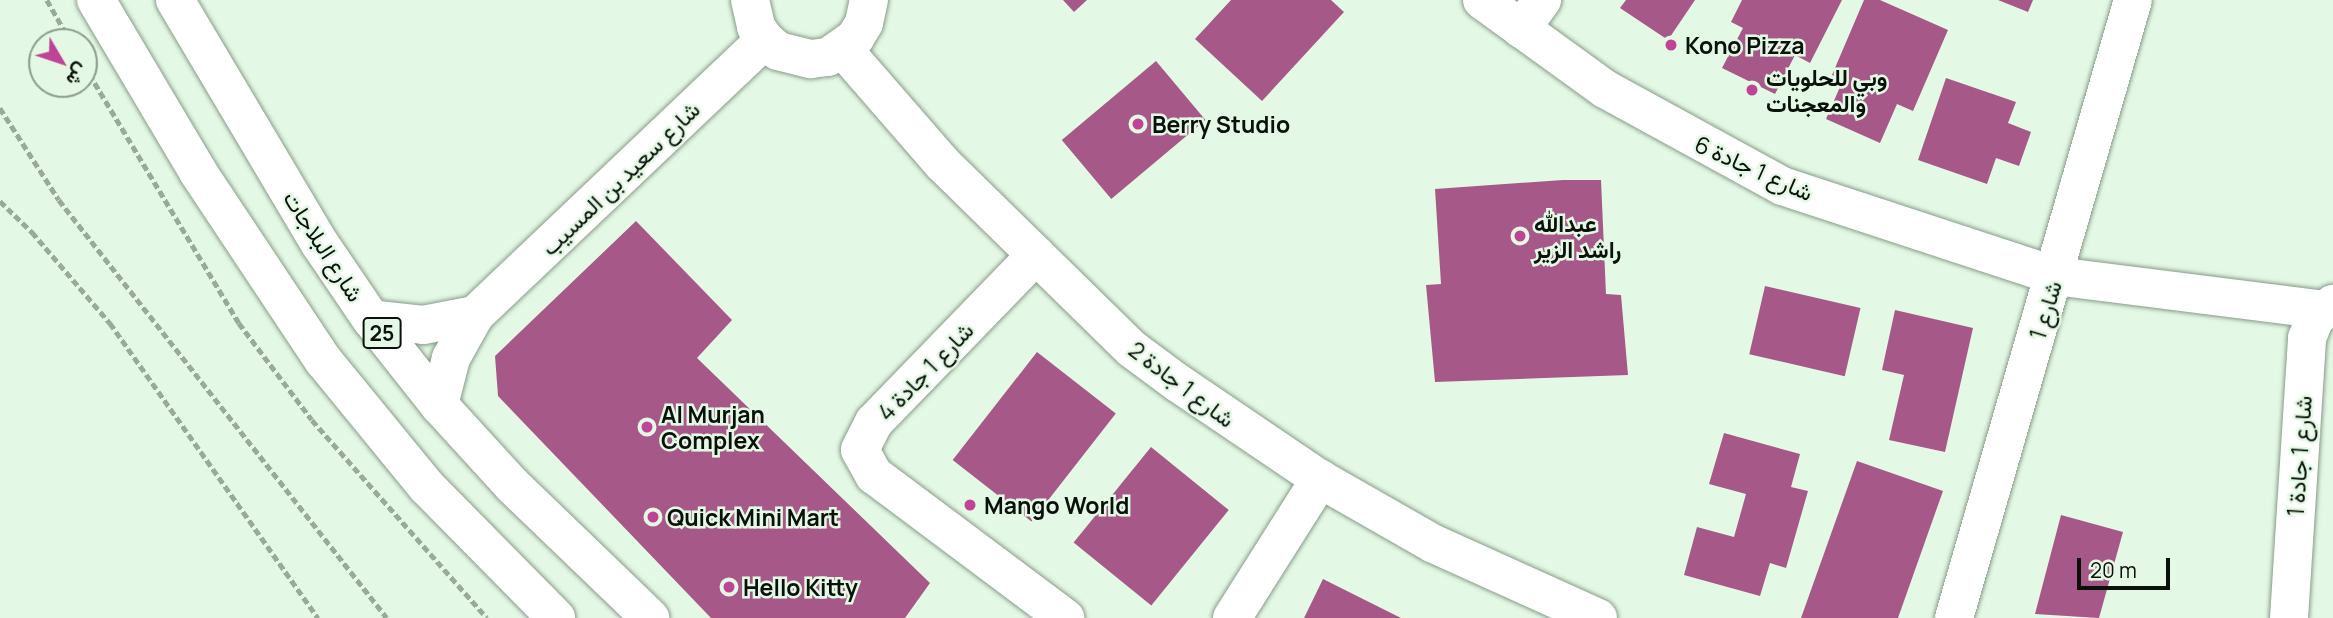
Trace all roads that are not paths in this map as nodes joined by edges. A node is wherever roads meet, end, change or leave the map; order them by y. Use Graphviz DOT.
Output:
graph roads {
  1 [pos="96,0"];
  2 [pos="175,0"];
  3 [pos="750,0"];
  4 [pos="869,0"];
  5 [pos="1482,0"];
  6 [pos="2133,0"];
  7 [pos="1531,15"];
  8 [pos="765,40"];
  9 [pos="843,49"];
  10 [pos="1036,255"];
  11 [pos="2055,276"];
  12 [pos="2328,307"];
  13 [pos="475,315"];
  14 [pos="371,319"];
  15 [pos="439,405"];
  16 [pos="1320,479"];
  17 [pos="556,618"];
  18 [pos="650,618"];
  19 [pos="1065,618"];
  20 [pos="1232,618"];
  21 [pos="1598,618"];
  22 [pos="1954,618"];
  23 [pos="2289,618"];
  1 -- 17 [label="street"];
  2 -- 14 [label="street, شارع البلاجات / 25"];
  3 -- 8 [label="street"];
  4 -- 9 [label="street"];
  5 -- 7 [label="street, شارع 1 جادة 6"];
  6 -- 11 [label="street, شارع 1"];
  7 -- 11 [label="street, شارع 1 جادة 6"];
  8 -- 9 [label="street"];
  8 -- 13 [label="street, شارع سعيد بن المسيب"];
  9 -- 10 [label="street, شارع 1 جادة 2"];
  10 -- 16 [label="street, شارع 1 جادة 2"];
  10 -- 19 [label="street, شارع 1 جادة 4"];
  11 -- 12 [label="street, شارع 1 جادة 6"];
  11 -- 22 [label="street, شارع 1"];
  12 -- 23 [label="street, شارع 1 جادة 1"];
  13 -- 14 [label="street"];
  13 -- 15 [label="street, شارع سعيد بن المسيب"];
  14 -- 15 [label="street, شارع البلاجات / 25"];
  15 -- 18 [label="street, شارع البلاجات / 25"];
  16 -- 20 [label="street"];
  16 -- 21 [label="street, شارع 1 جادة 2"];
}
